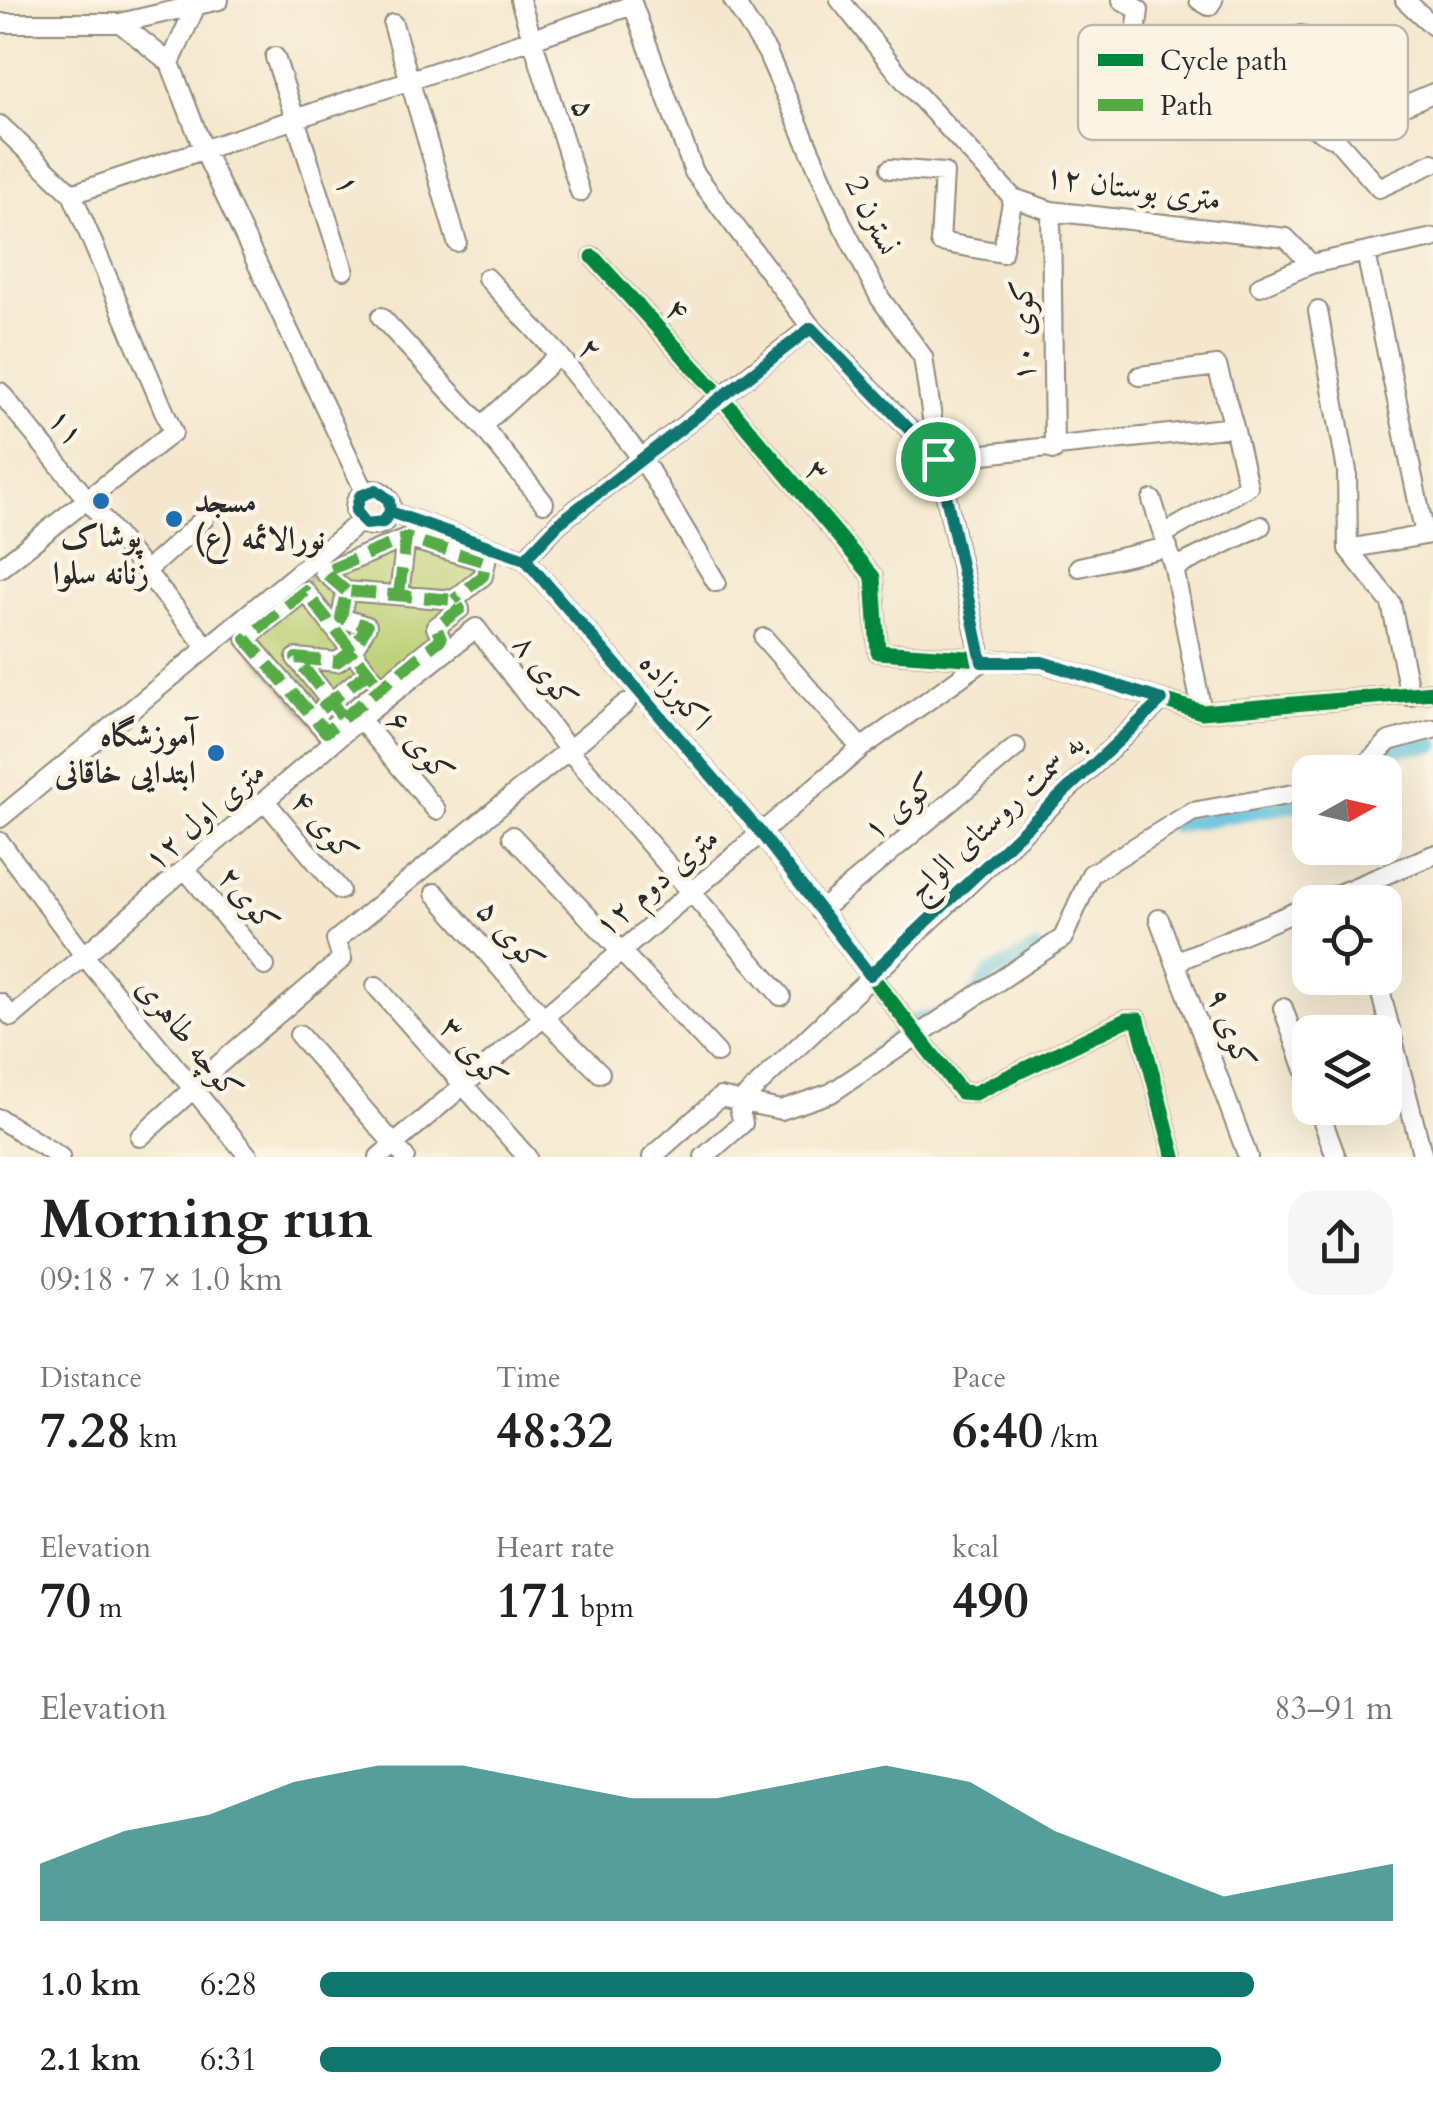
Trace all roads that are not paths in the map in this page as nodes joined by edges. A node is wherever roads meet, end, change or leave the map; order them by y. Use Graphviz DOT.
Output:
graph roads {
  1 [pos="219,0"];
  2 [pos="520,0"];
  3 [pos="733,0"];
  4 [pos="840,0"];
  5 [pos="1122,0"];
  6 [pos="1199,0"];
  7 [pos="1213,0"];
  8 [pos="1405,0"];
  9 [pos="632,2"];
  10 [pos="1143,5"];
  11 [pos="196,8"];
  12 [pos="120,23"];
  13 [pos="0,24"];
  14 [pos="393,24"];
  15 [pos="1433,26"];
  16 [pos="532,41"];
  17 [pos="275,58"];
  18 [pos="170,63"];
  19 [pos="408,84"];
  20 [pos="1433,93"];
  21 [pos="1408,104"];
  22 [pos="296,116"];
  23 [pos="0,125"];
  24 [pos="1337,140"];
  25 [pos="204,151"];
  26 [pos="1433,163"];
  27 [pos="890,169"];
  28 [pos="580,192"];
  29 [pos="72,194"];
  30 [pos="1012,198"];
  31 [pos="1051,211"];
  32 [pos="1433,238"];
  33 [pos="457,242"];
  34 [pos="1366,253"];
  35 [pos="593,257"];
  36 [pos="1311,264"];
  37 [pos="344,270"];
  38 [pos="487,278"];
  39 [pos="1260,286"];
  40 [pos="1318,311"];
  41 [pos="381,317"];
  42 [pos="811,328"];
  43 [pos="558,355"];
  44 [pos="1140,376"];
  45 [pos="0,392"];
  46 [pos="722,398"];
  47 [pos="482,426"];
  48 [pos="1234,427"];
  49 [pos="1054,450"];
  50 [pos="938,459"];
  51 [pos="643,460"];
  52 [pos="365,492"];
  53 [pos="88,499"];
  54 [pos="1152,500"];
  55 [pos="544,503"];
  56 [pos="390,512"];
  57 [pos="204,519"];
  58 [pos="361,521"];
  59 [pos="1262,526"];
  60 [pos="406,538"];
  61 [pos="1166,540"];
  62 [pos="1348,549"];
  63 [pos="525,559"];
  64 [pos="3,561"];
  65 [pos="1080,568"];
  66 [pos="1174,568"];
  67 [pos="146,572"];
  68 [pos="716,582"];
  69 [pos="346,591"];
  70 [pos="398,594"];
  71 [pos="454,600"];
  72 [pos="476,628"];
  73 [pos="764,638"];
  74 [pos="206,646"];
  75 [pos="352,651"];
  76 [pos="982,662"];
  77 [pos="374,678"];
  78 [pos="1433,692"];
  79 [pos="1410,696"];
  80 [pos="1162,700"];
  81 [pos="626,703"];
  82 [pos="344,712"];
  83 [pos="1202,712"];
  84 [pos="1433,729"];
  85 [pos="1016,747"];
  86 [pos="861,748"];
  87 [pos="568,749"];
  88 [pos="1376,755"];
  89 [pos="1292,794"];
  90 [pos="265,801"];
  91 [pos="436,810"];
  92 [pos="0,818"];
  93 [pos="760,832"];
  94 [pos="512,836"];
  95 [pos="0,842"];
  96 [pos="1433,855"];
  97 [pos="187,871"];
  98 [pos="1360,885"];
  99 [pos="340,890"];
  100 [pos="435,892"];
  101 [pos="688,892"];
  102 [pos="820,911"];
  103 [pos="1292,913"];
  104 [pos="1159,919"];
  105 [pos="622,949"];
  106 [pos="86,958"];
  107 [pos="1175,962"];
  108 [pos="265,966"];
  109 [pos="870,975"];
  110 [pos="376,986"];
  111 [pos="1381,995"];
  112 [pos="781,996"];
  113 [pos="0,1003"];
  114 [pos="1282,1008"];
  115 [pos="543,1017"];
  116 [pos="299,1035"];
  117 [pos="919,1035"];
  118 [pos="1292,1035"];
  119 [pos="717,1054"];
  120 [pos="210,1072"];
  121 [pos="600,1074"];
  122 [pos="463,1085"];
  123 [pos="193,1088"];
  124 [pos="738,1104"];
  125 [pos="0,1119"];
  126 [pos="1324,1125"];
  127 [pos="140,1137"];
  128 [pos="400,1150"];
  129 [pos="1168,1155"];
  130 [pos="60,1157"];
  131 [pos="249,1157"];
  132 [pos="379,1157"];
  133 [pos="526,1157"];
  134 [pos="652,1157"];
  135 [pos="704,1157"];
  136 [pos="1248,1157"];
  137 [pos="1336,1157"];
  138 [pos="1424,1157"];
  1 -- 11 [label="street"];
  2 -- 16 [label="street, ۵"];
  3 -- 50 [label="street, نسترن 2"];
  4 -- 30 [label="street, ۱۲ متری بوستان"];
  5 -- 10 [label="street"];
  6 -- 7 [label="street"];
  8 -- 15 [label="street"];
  9 -- 16 [label="street"];
  9 -- 42 [label="street"];
  11 -- 12 [label="street"];
  11 -- 18 [label="street"];
  12 -- 13 [label="street"];
  12 -- 18 [label="street"];
  14 -- 19 [label="street"];
  16 -- 19 [label="street"];
  16 -- 28 [label="street, ۵"];
  17 -- 22 [label="street"];
  18 -- 25 [label="street"];
  19 -- 22 [label="street"];
  19 -- 33 [label="street"];
  20 -- 21 [label="street"];
  22 -- 25 [label="street"];
  22 -- 37 [label="street, ۱"];
  23 -- 29 [label="street"];
  24 -- 26 [label="street"];
  25 -- 29 [label="street"];
  25 -- 52 [label="street"];
  27 -- 30 [label="street"];
  29 -- 53 [label="street"];
  30 -- 31 [label="street, ۱۲ متری بوستان"];
  31 -- 36 [label="street, ۱۲ متری بوستان"];
  31 -- 49 [label="street, کوی ۱۰"];
  32 -- 34 [label="street"];
  34 -- 36 [label="street"];
  34 -- 62 [label="street"];
  35 -- 46 [label="street, ۴"];
  36 -- 39 [label="street"];
  38 -- 43 [label="street, ۲"];
  40 -- 62 [label="street"];
  41 -- 47 [label="street"];
  42 -- 46 [label="street"];
  42 -- 50 [label="street"];
  43 -- 47 [label="street"];
  43 -- 51 [label="street, ۲"];
  44 -- 48 [label="street"];
  45 -- 53 [label="street, ۱۱"];
  46 -- 51 [label="street"];
  46 -- 76 [label="street, ۳"];
  47 -- 55 [label="street"];
  48 -- 49 [label="street"];
  48 -- 61 [label="street"];
  49 -- 50 [label="street"];
  50 -- 76 [label="street, نسترن 2"];
  51 -- 63 [label="street"];
  51 -- 68 [label="street"];
  52 -- 56 [label="street"];
  52 -- 58 [label="street"];
  53 -- 64 [label="street"];
  53 -- 67 [label="street, ۱۱"];
  54 -- 61 [label="street"];
  56 -- 58 [label="street"];
  56 -- 63 [label="street"];
  57 -- 67 [label="street"];
  58 -- 74 [label="street"];
  59 -- 66 [label="street"];
  60 -- 69 [label="street"];
  60 -- 70 [label="street"];
  60 -- 71 [label="street"];
  61 -- 65 [label="street"];
  61 -- 66 [label="street"];
  62 -- 79 [label="street"];
  63 -- 93 [label="street, اکبرزاده"];
  66 -- 83 [label="street"];
  67 -- 74 [label="street, ۱۱"];
  69 -- 70 [label="street"];
  69 -- 75 [label="street"];
  70 -- 71 [label="street"];
  71 -- 77 [label="street"];
  72 -- 82 [label="street, ۱۲ متری اول"];
  72 -- 87 [label="street, کوی ۸"];
  73 -- 86 [label="street"];
  74 -- 92 [label="street"];
  75 -- 77 [label="street"];
  75 -- 82 [label="street, کوی ۶"];
  75 -- 82 [label="street"];
  76 -- 80 [label="street"];
  76 -- 86 [label="street, ۱۲ متری دوم"];
  77 -- 82 [label="street"];
  78 -- 79 [label="street"];
  79 -- 83 [label="street"];
  80 -- 83 [label="street"];
  80 -- 109 [label="street, به سمت روستای الواج"];
  81 -- 87 [label="street"];
  82 -- 90 [label="street, ۱۲ متری اول"];
  82 -- 91 [label="street, کوی ۶"];
  84 -- 88 [label="street"];
  85 -- 102 [label="street, کوی ۱"];
  86 -- 93 [label="street, ۱۲ متری دوم"];
  87 -- 101 [label="street, کوی ۸"];
  87 -- 120 [label="street"];
  89 -- 117 [label="street"];
  90 -- 97 [label="street, ۱۲ متری اول"];
  90 -- 99 [label="street, کوی ۴"];
  93 -- 101 [label="street, ۱۲ متری دوم"];
  93 -- 102 [label="street, اکبرزاده"];
  94 -- 105 [label="street"];
  95 -- 106 [label="street"];
  96 -- 98 [label="street"];
  97 -- 106 [label="street, ۱۲ متری اول"];
  97 -- 108 [label="street, کوی۲"];
  100 -- 115 [label="street, کوی ۵"];
  101 -- 105 [label="street, ۱۲ متری دوم"];
  101 -- 112 [label="street, کوی ۸"];
  102 -- 109 [label="street, اکبرزاده"];
  103 -- 107 [label="street"];
  104 -- 107 [label="street, کوی ۹"];
  105 -- 115 [label="street, ۱۲ متری دوم"];
  105 -- 119 [label="street"];
  106 -- 113 [label="street, ۱۲ متری اول"];
  106 -- 123 [label="street, کوچه طاهری"];
  107 -- 136 [label="street, کوی ۹"];
  109 -- 117 [label="street, اکبرزاده"];
  109 -- 124 [label="street, به سمت روستای الواج"];
  110 -- 122 [label="street, کوی ۳"];
  111 -- 138 [label="street"];
  114 -- 118 [label="street"];
  115 -- 121 [label="street, کوی ۵"];
  115 -- 122 [label="street, ۱۲ متری دوم"];
  116 -- 128 [label="street"];
  117 -- 124 [label="street"];
  117 -- 129 [label="street, اکبرزاده"];
  122 -- 128 [label="street, ۱۲ متری دوم"];
  122 -- 133 [label="street, کوی ۳"];
  123 -- 127 [label="street"];
  123 -- 131 [label="street, کوچه طاهری"];
  124 -- 134 [label="street"];
  124 -- 135 [label="street"];
  125 -- 130 [label="street"];
  126 -- 137 [label="street"];
  128 -- 132 [label="street, ۱۲ متری دوم"];
}
